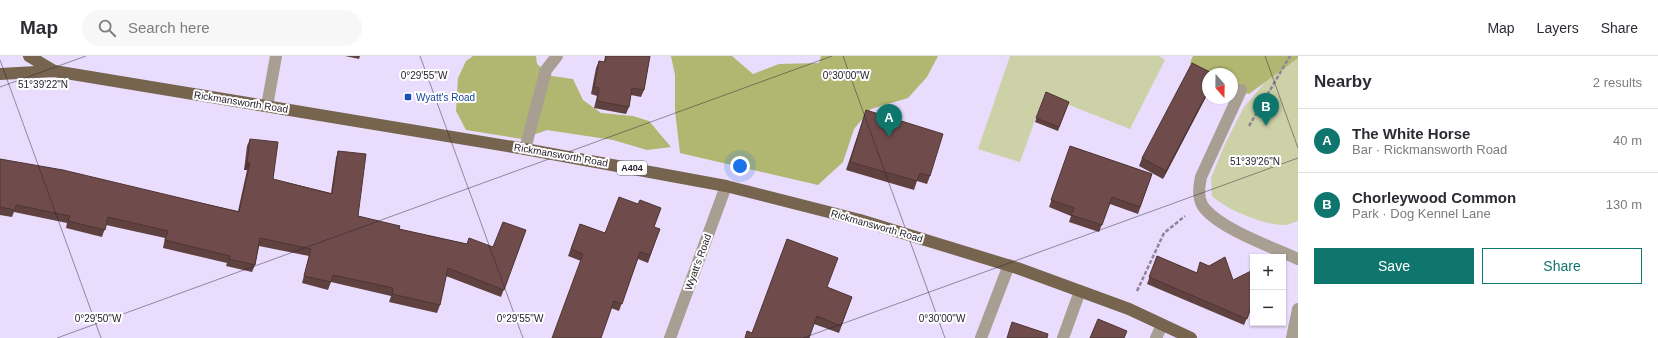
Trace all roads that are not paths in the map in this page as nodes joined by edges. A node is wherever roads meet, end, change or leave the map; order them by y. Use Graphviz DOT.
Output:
graph roads {
  1 [pos="29,56"];
  2 [pos="276,56"];
  3 [pos="557,56"];
  4 [pos="54,71"];
  5 [pos="0,74"];
  6 [pos="1241,90"];
  7 [pos="267,106"];
  8 [pos="525,149"];
  9 [pos="726,186"];
  10 [pos="1298,259"];
  11 [pos="1009,265"];
  12 [pos="1080,291"];
  13 [pos="1298,309"];
  14 [pos="1068,325"];
  15 [pos="1162,325"];
  16 [pos="670,338"];
  17 [pos="981,338"];
  18 [pos="1063,338"];
  19 [pos="1069,338"];
  20 [pos="1156,338"];
  21 [pos="1191,338"];
  22 [pos="1292,338"];
  1 -- 4 [label="main road, Rickmansworth Road / A404"];
  2 -- 7 [label="street"];
  3 -- 8 [label="street"];
  4 -- 5 [label="main road, Rickmansworth Road / A404"];
  4 -- 7 [label="main road, Rickmansworth Road / A404"];
  6 -- 10 [label="street"];
  7 -- 8 [label="main road, Rickmansworth Road / A404"];
  8 -- 9 [label="main road, Rickmansworth Road / A404"];
  9 -- 11 [label="main road, Rickmansworth Road / A404"];
  9 -- 16 [label="street, Wyatt's Road"];
  11 -- 12 [label="main road, Rickmansworth Road / A404"];
  11 -- 17 [label="street"];
  12 -- 14 [label="street"];
  12 -- 15 [label="main road, Rickmansworth Road / A404"];
  13 -- 22 [label="street"];
  14 -- 18 [label="street"];
  14 -- 19 [label="street"];
  15 -- 20 [label="street"];
  15 -- 21 [label="main road, Rickmansworth Road / A404"];
}
